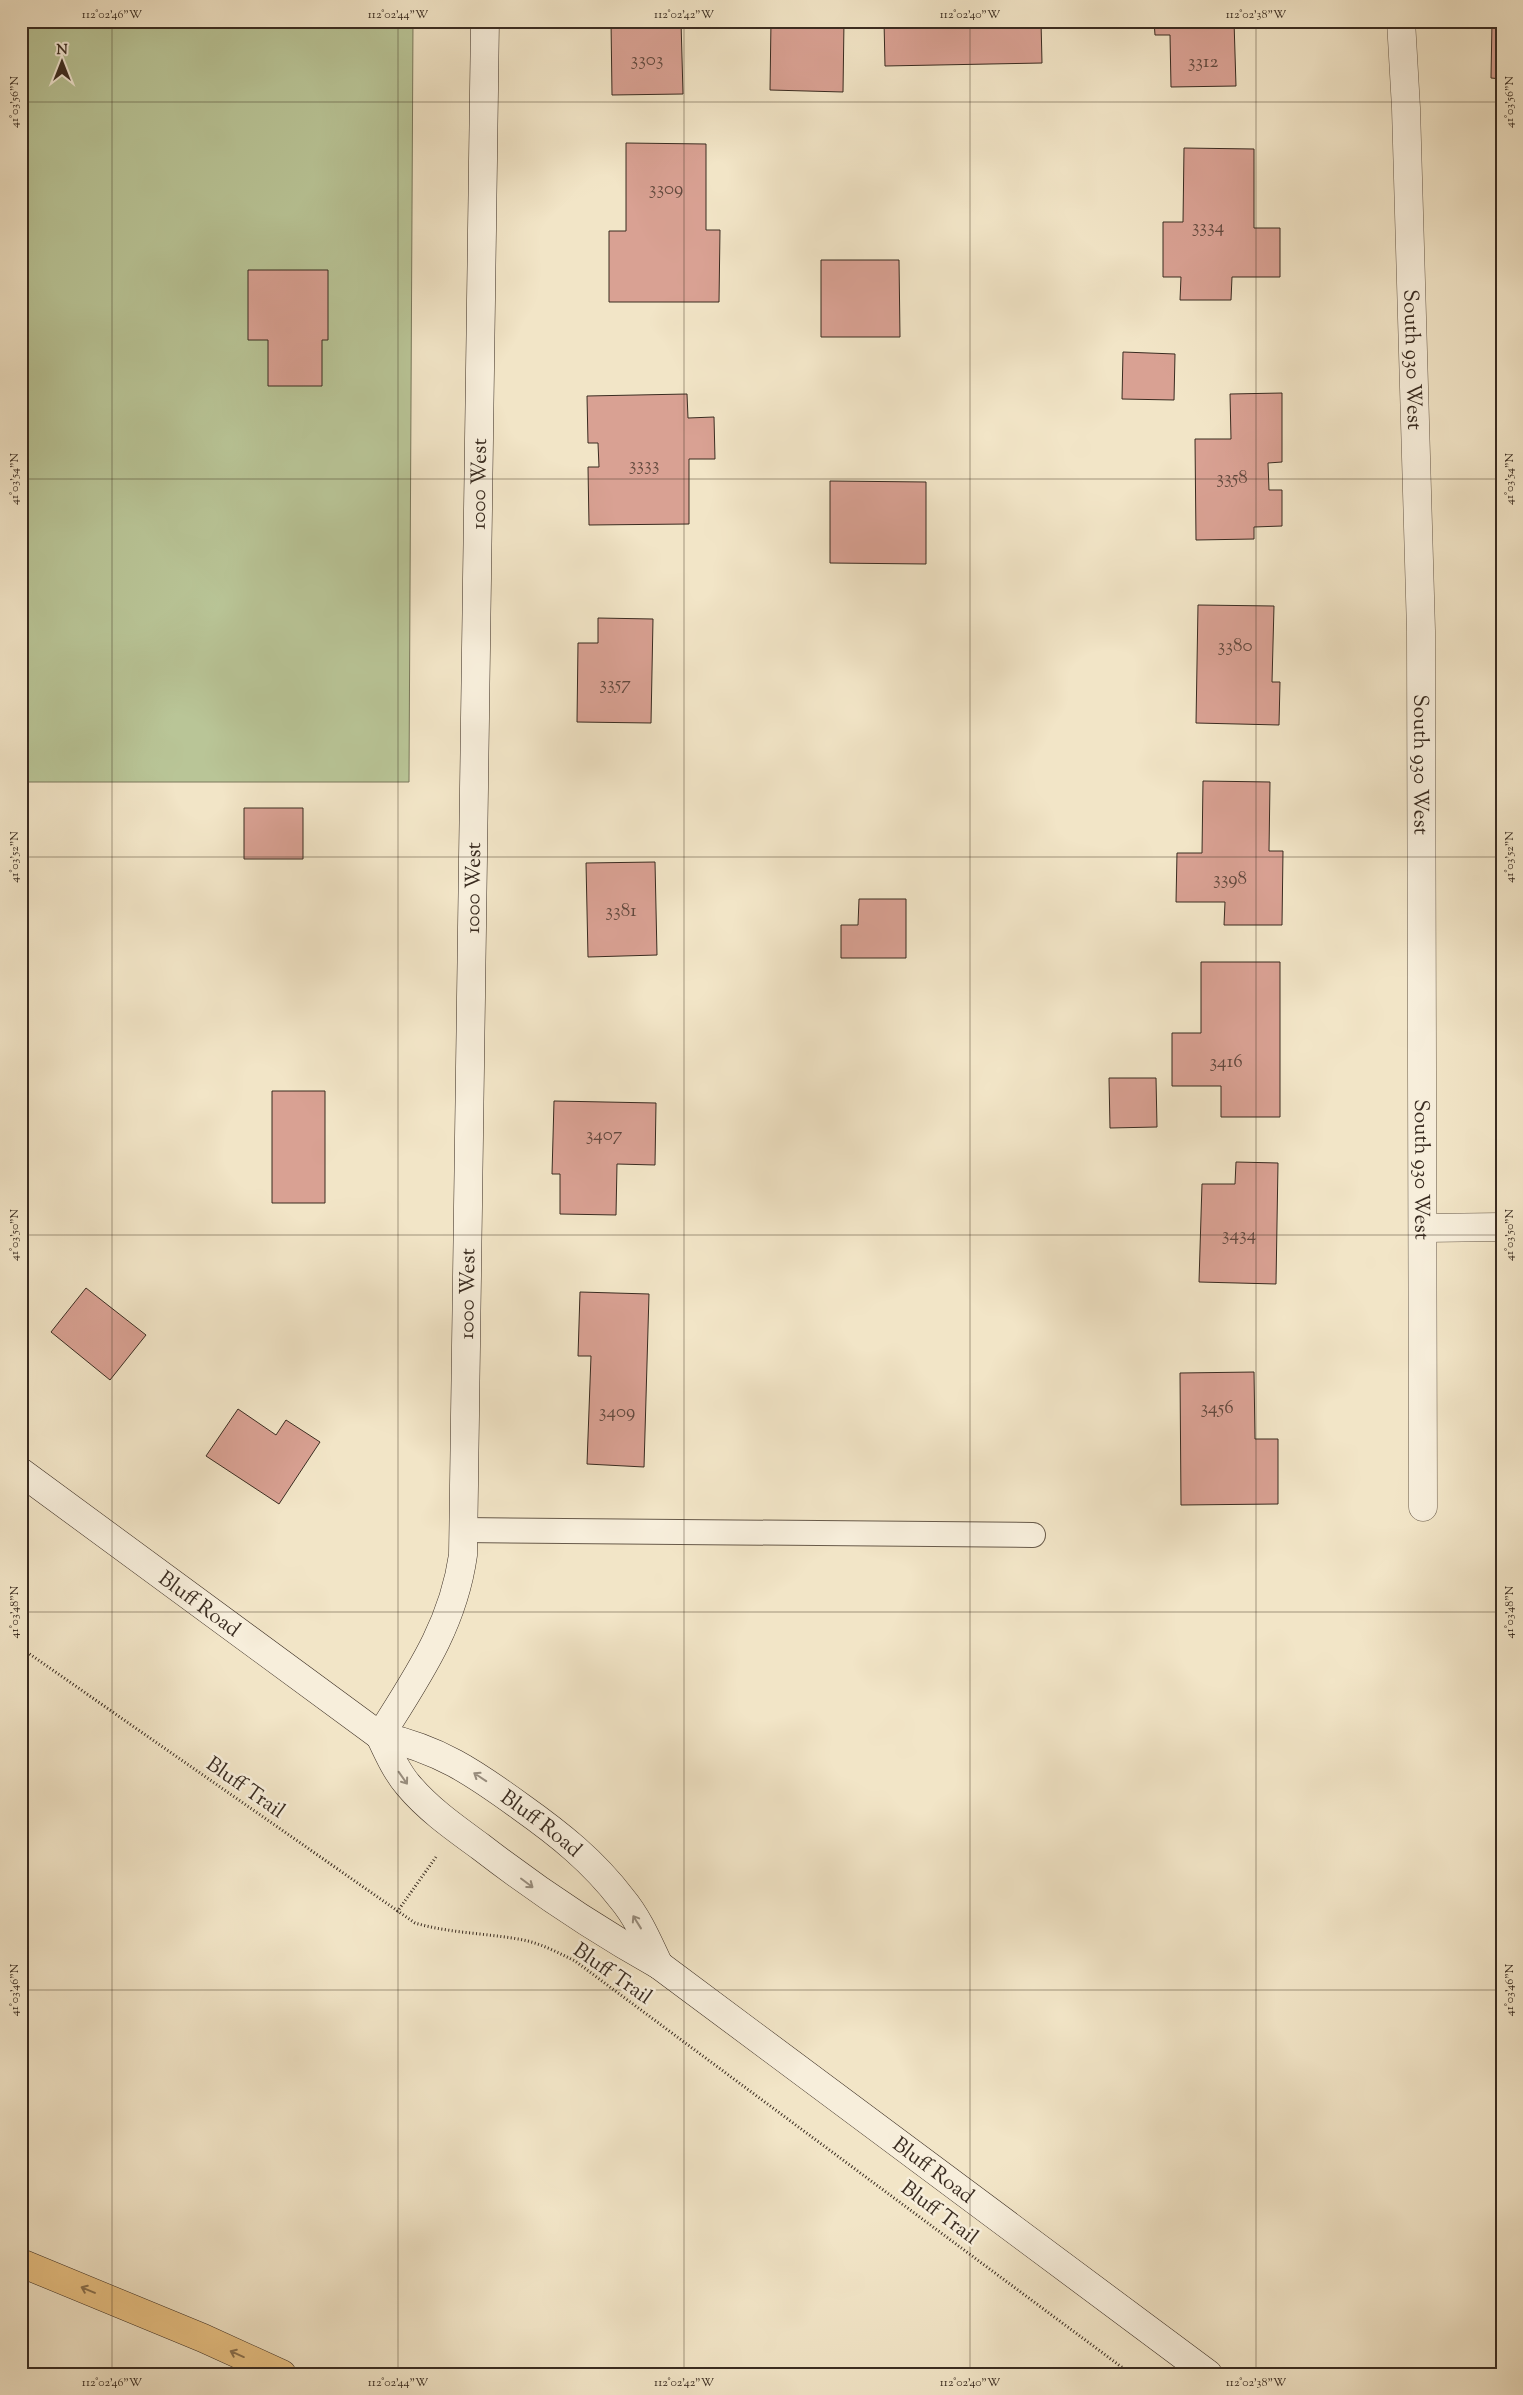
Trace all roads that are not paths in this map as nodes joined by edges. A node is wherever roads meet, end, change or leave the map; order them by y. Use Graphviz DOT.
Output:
graph roads {
  1 [pos="485,21"];
  2 [pos="1401,21"];
  3 [pos="1502,1227"];
  4 [pos="1424,1228"];
  5 [pos="21,1472"];
  6 [pos="1423,1507"];
  7 [pos="463,1530"];
  8 [pos="1033,1534"];
  9 [pos="380,1736"];
  10 [pos="659,1965"];
  11 [pos="21,2262"];
  12 [pos="282,2374"];
  13 [pos="1208,2374"];
  1 -- 7 [label="main road, 1000 West"];
  2 -- 4 [label="main road, South 930 West"];
  3 -- 4 [label="main road"];
  4 -- 6 [label="main road, South 930 West"];
  5 -- 9 [label="main road, Bluff Road"];
  7 -- 8 [label="lane"];
  7 -- 9 [label="main road, 1000 West"];
  9 -- 10 [label="main road, Bluff Road, one-way"];
  10 -- 9 [label="main road, Bluff Road, one-way"];
  10 -- 13 [label="main road, Bluff Road"];
  12 -- 11 [label="highway, one-way"];
}
